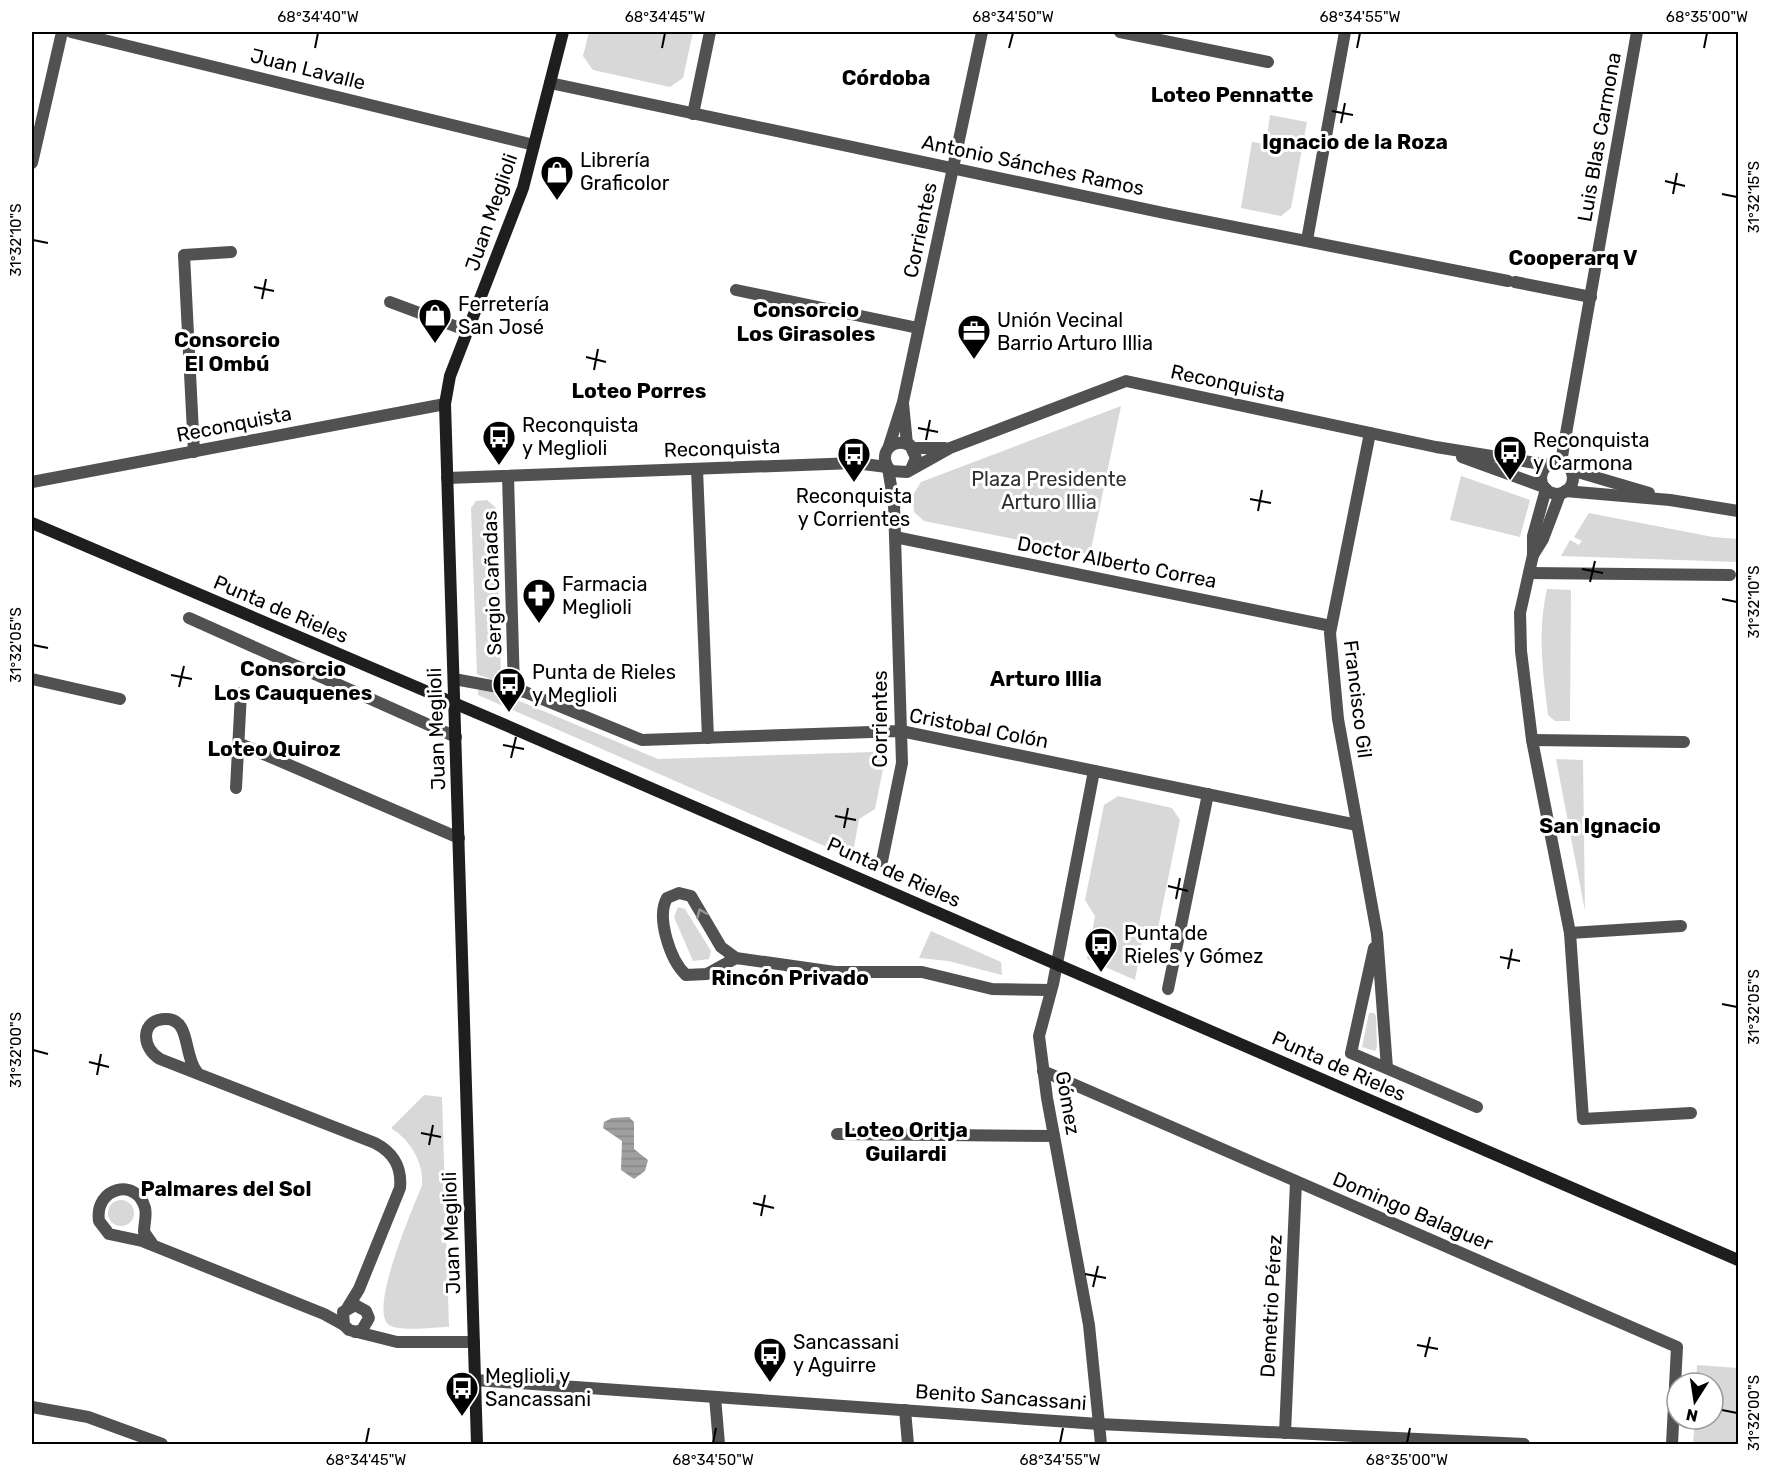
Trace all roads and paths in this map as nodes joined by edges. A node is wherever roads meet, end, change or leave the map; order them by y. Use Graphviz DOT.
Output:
graph roads {
  1 [pos="62,32"];
  2 [pos="71,32"];
  3 [pos="563,32"];
  4 [pos="710,32"];
  5 [pos="982,32"];
  6 [pos="1120,32"];
  7 [pos="1345,32"];
  8 [pos="1637,32"];
  9 [pos="1268,62"];
  10 [pos="550,83"];
  11 [pos="693,114"];
  12 [pos="534,145"];
  13 [pos="32,164"];
  14 [pos="953,168"];
  15 [pos="1307,240"];
  16 [pos="231,252"];
  17 [pos="736,290"];
  18 [pos="1591,297"];
  19 [pos="390,302"];
  20 [pos="918,328"];
  21 [pos="468,331"];
  22 [pos="903,402"];
  23 [pos="445,404"];
  24 [pos="1371,433"];
  25 [pos="910,446"];
  26 [pos="950,447"];
  27 [pos="1436,447"];
  28 [pos="887,448"];
  29 [pos="194,452"];
  30 [pos="1561,462"];
  31 [pos="855,463"];
  32 [pos="1548,465"];
  33 [pos="888,468"];
  34 [pos="696,469"];
  35 [pos="908,470"];
  36 [pos="1571,470"];
  37 [pos="508,476"];
  38 [pos="447,478"];
  39 [pos="32,482"];
  40 [pos="1545,488"];
  41 [pos="1563,492"];
  42 [pos="1670,500"];
  43 [pos="894,504"];
  44 [pos="1738,511"];
  45 [pos="32,523"];
  46 [pos="895,537"];
  47 [pos="1533,555"];
  48 [pos="1529,573"];
  49 [pos="1730,575"];
  50 [pos="189,618"];
  51 [pos="1331,626"];
  52 [pos="32,679"];
  53 [pos="454,679"];
  54 [pos="514,689"];
  55 [pos="241,693"];
  56 [pos="120,699"];
  57 [pos="455,705"];
  58 [pos="901,731"];
  59 [pos="456,737"];
  60 [pos="708,738"];
  61 [pos="1532,740"];
  62 [pos="1684,742"];
  63 [pos="238,743"];
  64 [pos="1094,771"];
  65 [pos="236,788"];
  66 [pos="1208,794"];
  67 [pos="1357,825"];
  68 [pos="459,838"];
  69 [pos="882,861"];
  70 [pos="1681,926"];
  71 [pos="1570,933"];
  72 [pos="1377,934"];
  73 [pos="736,958"];
  74 [pos="1057,964"];
  75 [pos="1168,989"];
  76 [pos="1051,990"];
  77 [pos="1386,1068"];
  78 [pos="1043,1071"];
  79 [pos="197,1072"];
  80 [pos="1477,1107"];
  81 [pos="1691,1113"];
  82 [pos="837,1134"];
  83 [pos="1054,1136"];
  84 [pos="1296,1182"];
  85 [pos="153,1245"];
  86 [pos="1738,1260"];
  87 [pos="359,1289"];
  88 [pos="362,1307"];
  89 [pos="345,1310"];
  90 [pos="324,1314"];
  91 [pos="369,1318"];
  92 [pos="344,1326"];
  93 [pos="355,1332"];
  94 [pos="380,1337"];
  95 [pos="474,1342"];
  96 [pos="475,1380"];
  97 [pos="715,1397"];
  98 [pos="32,1407"];
  99 [pos="905,1410"];
  100 [pos="1100,1424"];
  101 [pos="1285,1433"];
  102 [pos="162,1444"];
  103 [pos="477,1444"];
  104 [pos="719,1444"];
  105 [pos="908,1444"];
  106 [pos="1101,1444"];
  107 [pos="1524,1444"];
  108 [pos="1672,1444"];
  1 -- 13 [label="street"];
  2 -- 12 [label="street, Juan Lavalle"];
  3 -- 10 [label="street, Juan Meglioli"];
  4 -- 11 [label="street"];
  5 -- 14 [label="street, Corrientes"];
  6 -- 9 [label="street"];
  7 -- 15 [label="street"];
  8 -- 18 [label="street, Luis Blas Carmona"];
  10 -- 11 [label="street, Antonio Sánches Ramos"];
  10 -- 12 [label="street, Juan Meglioli"];
  11 -- 14 [label="street, Antonio Sánches Ramos"];
  12 -- 21 [label="street, Juan Meglioli"];
  14 -- 15 [label="street, Antonio Sánches Ramos"];
  14 -- 20 [label="street, Corrientes"];
  15 -- 18 [label="street, Antonio Sánches Ramos"];
  16 -- 29 [label="street"];
  17 -- 20 [label="street"];
  18 -- 30 [label="street, Luis Blas Carmona"];
  19 -- 21 [label="street"];
  20 -- 22 [label="street, Corrientes"];
  21 -- 23 [label="street, Juan Meglioli"];
  22 -- 25 [label="street, Corrientes"];
  22 -- 28 [label="street, Corrientes"];
  23 -- 29 [label="street, Reconquista"];
  23 -- 38 [label="street, Juan Meglioli"];
  24 -- 26 [label="street, Reconquista"];
  24 -- 27 [label="street, Reconquista"];
  24 -- 51 [label="street, Francisco Gil"];
  25 -- 26 [label="street, Reconquista"];
  25 -- 28 [label="street"];
  25 -- 35 [label="street"];
  26 -- 35 [label="street, Reconquista"];
  27 -- 32 [label="street, Reconquista"];
  27 -- 40 [label="street, Reconquista"];
  28 -- 31 [label="street, Reconquista"];
  28 -- 33 [label="street"];
  29 -- 39 [label="street, Reconquista"];
  30 -- 32 [label="street"];
  30 -- 36 [label="street"];
  31 -- 33 [label="street, Reconquista"];
  31 -- 34 [label="street, Reconquista"];
  32 -- 40 [label="street"];
  33 -- 35 [label="street"];
  33 -- 43 [label="street, Corrientes"];
  34 -- 37 [label="street, Reconquista"];
  34 -- 60 [label="street"];
  35 -- 43 [label="street, Corrientes"];
  36 -- 41 [label="street"];
  36 -- 42 [label="street"];
  37 -- 38 [label="street, Reconquista"];
  37 -- 54 [label="street, Sergio Cañadas"];
  38 -- 53 [label="street, Juan Meglioli"];
  40 -- 41 [label="street"];
  40 -- 47 [label="street"];
  41 -- 42 [label="street"];
  41 -- 47 [label="street"];
  42 -- 44 [label="street"];
  43 -- 46 [label="street, Corrientes"];
  45 -- 57 [label="street, Punta de Rieles"];
  46 -- 51 [label="street, Doctor Alberto Correa"];
  46 -- 58 [label="street, Corrientes"];
  47 -- 48 [label="street"];
  48 -- 49 [label="street"];
  48 -- 61 [label="street"];
  50 -- 59 [label="street"];
  51 -- 67 [label="street, Francisco Gil"];
  52 -- 56 [label="street"];
  53 -- 54 [label="street, Cristobal Colón"];
  53 -- 57 [label="street, Juan Meglioli"];
  54 -- 60 [label="street, Cristobal Colón"];
  55 -- 63 [label="street"];
  57 -- 59 [label="street, Juan Meglioli"];
  57 -- 74 [label="street, Punta de Rieles"];
  58 -- 60 [label="street, Cristobal Colón"];
  58 -- 64 [label="street, Cristobal Colón"];
  58 -- 69 [label="street, Corrientes"];
  59 -- 68 [label="street, Juan Meglioli"];
  61 -- 62 [label="street"];
  61 -- 71 [label="street"];
  63 -- 65 [label="street"];
  63 -- 68 [label="street"];
  64 -- 66 [label="street, Cristobal Colón"];
  64 -- 74 [label="street, Gómez"];
  66 -- 67 [label="street, Cristobal Colón"];
  66 -- 75 [label="street"];
  67 -- 72 [label="street, Francisco Gil"];
  68 -- 95 [label="street, Juan Meglioli"];
  70 -- 71 [label="street"];
  71 -- 81 [label="street"];
  72 -- 77 [label="street, Francisco Gil"];
  72 -- 77 [label="street, Francisco Gil"];
  73 -- 73 [label="street, one-way"];
  73 -- 76 [label="street"];
  74 -- 76 [label="street, Gómez"];
  74 -- 86 [label="street, Punta de Rieles"];
  76 -- 78 [label="street, Gómez"];
  77 -- 80 [label="street"];
  78 -- 83 [label="street, Gómez"];
  78 -- 84 [label="street, Domingo Balaguer"];
  79 -- 79 [label="street"];
  79 -- 87 [label="street"];
  82 -- 83 [label="street"];
  83 -- 100 [label="street, Gómez"];
  84 -- 101 [label="street, Demetrio Pérez"];
  84 -- 108 [label="street, Domingo Balaguer"];
  85 -- 85 [label="street"];
  85 -- 90 [label="street"];
  87 -- 88 [label="street"];
  87 -- 89 [label="street"];
  88 -- 89 [label="street"];
  88 -- 91 [label="street"];
  89 -- 90 [label="street"];
  89 -- 92 [label="street"];
  90 -- 92 [label="street"];
  91 -- 93 [label="street"];
  91 -- 94 [label="street"];
  92 -- 93 [label="street"];
  93 -- 94 [label="street"];
  94 -- 95 [label="street"];
  95 -- 96 [label="street, Juan Meglioli"];
  96 -- 97 [label="street, Benito Sancassani"];
  96 -- 103 [label="street, Juan Meglioli"];
  97 -- 99 [label="street, Benito Sancassani"];
  97 -- 104 [label="street"];
  98 -- 102 [label="street"];
  99 -- 100 [label="street, Benito Sancassani"];
  99 -- 105 [label="street"];
  100 -- 101 [label="street, Benito Sancassani"];
  100 -- 106 [label="street, Gómez"];
  101 -- 107 [label="street, Benito Sancassani"];
}
